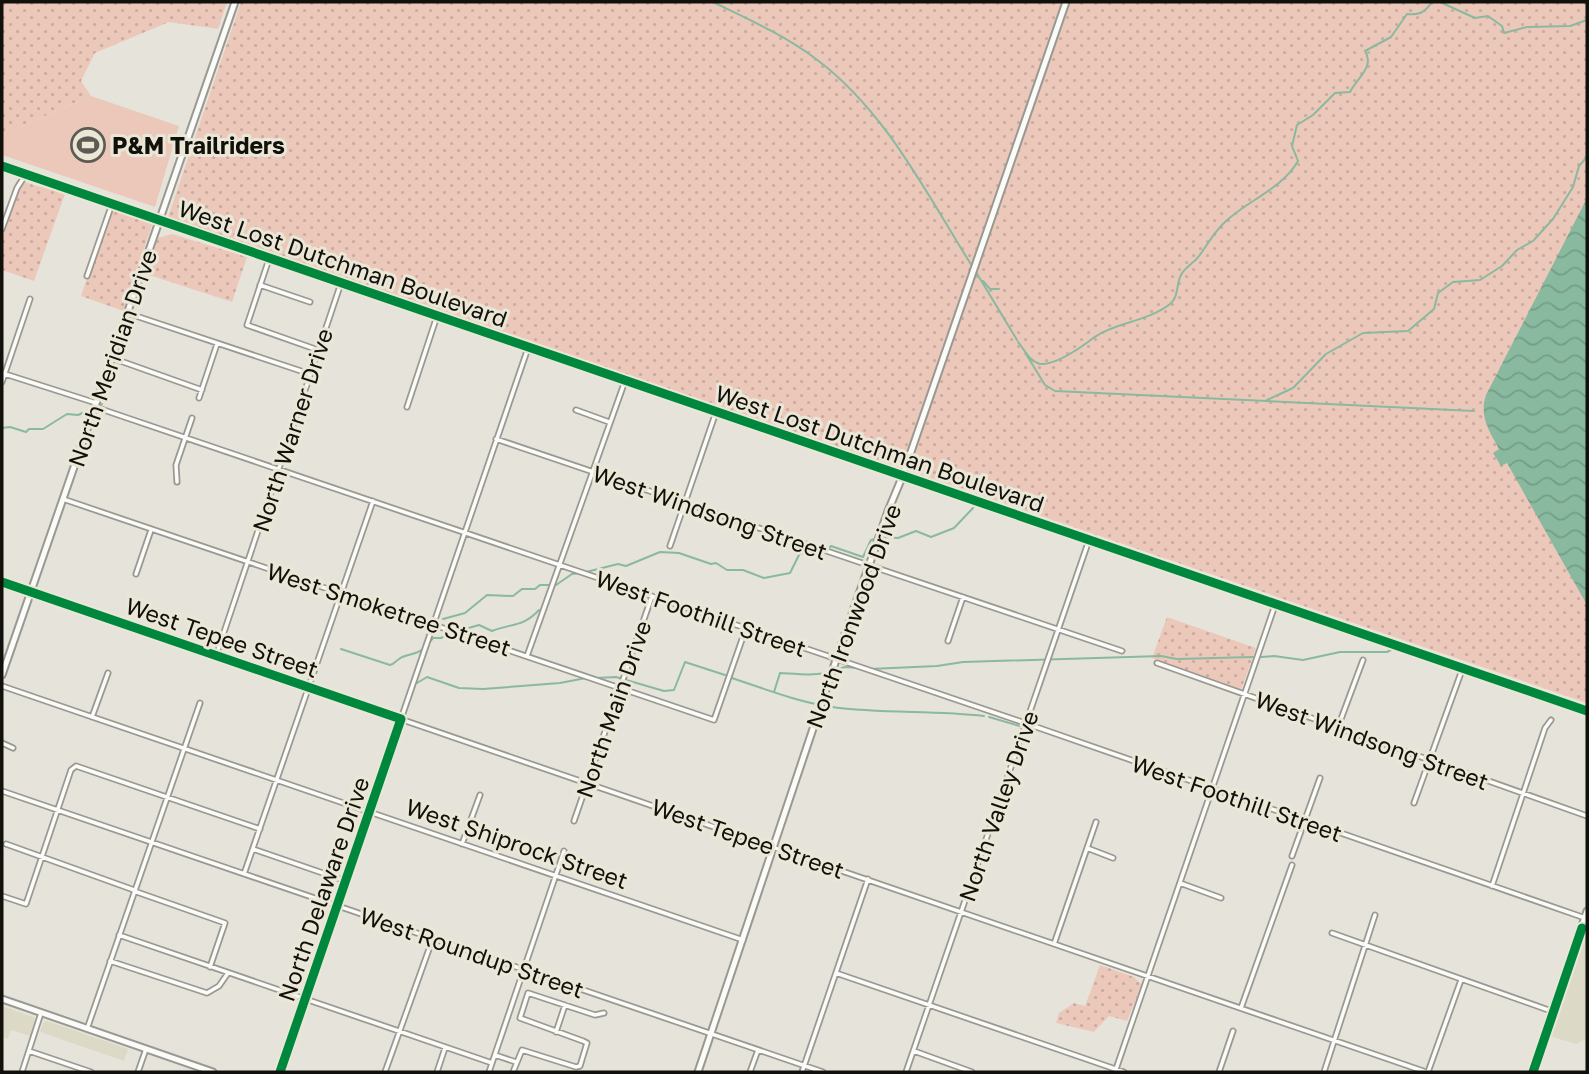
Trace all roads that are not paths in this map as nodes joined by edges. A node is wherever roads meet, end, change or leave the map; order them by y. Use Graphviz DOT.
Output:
graph roads {
  1 [pos="235,2"];
  2 [pos="1066,2"];
  3 [pos="2,166"];
  4 [pos="26,174"];
  5 [pos="112,204"];
  6 [pos="160,220"];
  7 [pos="2,229"];
  8 [pos="269,259"];
  9 [pos="87,276"];
  10 [pos="341,284"];
  11 [pos="260,285"];
  12 [pos="30,299"];
  13 [pos="310,302"];
  14 [pos="127,313"];
  15 [pos="437,316"];
  16 [pos="217,344"];
  17 [pos="528,348"];
  18 [pos="318,350"];
  19 [pos="112,358"];
  20 [pos="3,374"];
  21 [pos="310,374"];
  22 [pos="625,380"];
  23 [pos="2,382"];
  24 [pos="202,390"];
  25 [pos="199,398"];
  26 [pos="96,405"];
  27 [pos="407,407"];
  28 [pos="576,410"];
  29 [pos="716,412"];
  30 [pos="191,418"];
  31 [pos="610,422"];
  32 [pos="186,437"];
  33 [pos="496,439"];
  34 [pos="280,469"];
  35 [pos="591,471"];
  36 [pos="902,475"];
  37 [pos="177,482"];
  38 [pos="63,499"];
  39 [pos="373,501"];
  40 [pos="684,504"];
  41 [pos="151,529"];
  42 [pos="465,533"];
  43 [pos="1089,540"];
  44 [pos="670,546"];
  45 [pos="248,562"];
  46 [pos="560,565"];
  47 [pos="869,566"];
  48 [pos="136,574"];
  49 [pos="2,582"];
  50 [pos="30,592"];
  51 [pos="339,594"];
  52 [pos="652,596"];
  53 [pos="962,597"];
  54 [pos="1275,605"];
  55 [pos="434,625"];
  56 [pos="746,628"];
  57 [pos="1058,630"];
  58 [pos="948,641"];
  59 [pos="1122,651"];
  60 [pos="216,656"];
  61 [pos="527,656"];
  62 [pos="836,660"];
  63 [pos="1363,660"];
  64 [pos="1157,663"];
  65 [pos="1462,670"];
  66 [pos="108,673"];
  67 [pos="2,675"];
  68 [pos="2,687"];
  69 [pos="307,687"];
  70 [pos="621,688"];
  71 [pos="1244,695"];
  72 [pos="200,703"];
  73 [pos="1587,711"];
  74 [pos="92,718"];
  75 [pos="401,719"];
  76 [pos="1551,720"];
  77 [pos="1026,724"];
  78 [pos="1338,727"];
  79 [pos="2,743"];
  80 [pos="13,748"];
  81 [pos="183,749"];
  82 [pos="1429,761"];
  83 [pos="1320,778"];
  84 [pos="276,780"];
  85 [pos="587,782"];
  86 [pos="1212,789"];
  87 [pos="2,791"];
  88 [pos="1523,793"];
  89 [pos="480,795"];
  90 [pos="167,796"];
  91 [pos="1414,803"];
  92 [pos="57,810"];
  93 [pos="370,813"];
  94 [pos="1587,816"];
  95 [pos="574,821"];
  96 [pos="1305,821"];
  97 [pos="1096,822"];
  98 [pos="260,829"];
  99 [pos="151,842"];
  100 [pos="6,844"];
  101 [pos="462,844"];
  102 [pos="775,847"];
  103 [pos="1087,848"];
  104 [pos="253,849"];
  105 [pos="564,851"];
  106 [pos="1292,856"];
  107 [pos="41,857"];
  108 [pos="1113,858"];
  109 [pos="1292,865"];
  110 [pos="244,874"];
  111 [pos="555,876"];
  112 [pos="868,879"];
  113 [pos="346,881"];
  114 [pos="1180,883"];
  115 [pos="1492,887"];
  116 [pos="134,891"];
  117 [pos="2,896"];
  118 [pos="1222,898"];
  119 [pos="338,906"];
  120 [pos="1587,911"];
  121 [pos="962,912"];
  122 [pos="1374,915"];
  123 [pos="1585,918"];
  124 [pos="1332,933"];
  125 [pos="119,935"];
  126 [pos="433,938"];
  127 [pos="743,940"];
  128 [pos="1054,944"];
  129 [pos="1365,946"];
  130 [pos="110,961"];
  131 [pos="211,967"];
  132 [pos="523,969"];
  133 [pos="836,972"];
  134 [pos="228,973"];
  135 [pos="1148,976"];
  136 [pos="1461,980"];
  137 [pos="2,999"];
  138 [pos="305,999"];
  139 [pos="565,1005"];
  140 [pos="929,1005"];
  141 [pos="1241,1008"];
  142 [pos="1554,1012"];
  143 [pos="41,1013"];
  144 [pos="604,1013"];
  145 [pos="87,1029"];
  146 [pos="399,1031"];
  147 [pos="556,1031"];
  148 [pos="1233,1031"];
  149 [pos="711,1034"];
  150 [pos="1335,1041"];
  151 [pos="446,1047"];
  152 [pos="146,1049"];
  153 [pos="758,1050"];
  154 [pos="29,1051"];
  155 [pos="914,1051"];
  156 [pos="495,1055"];
  157 [pos="516,1062"];
  158 [pos="492,1063"];
  159 [pos="804,1066"];
  160 [pos="1115,1071"];
  161 [pos="22,1072"];
  162 [pos="92,1072"];
  163 [pos="138,1072"];
  164 [pos="214,1072"];
  165 [pos="280,1072"];
  166 [pos="385,1072"];
  167 [pos="437,1072"];
  168 [pos="489,1072"];
  169 [pos="513,1072"];
  170 [pos="698,1072"];
  171 [pos="750,1072"];
  172 [pos="802,1072"];
  173 [pos="822,1072"];
  174 [pos="906,1072"];
  175 [pos="972,1072"];
  176 [pos="1124,1072"];
  177 [pos="1219,1072"];
  178 [pos="1324,1072"];
  179 [pos="1427,1072"];
  180 [pos="1533,1072"];
  1 -- 6 [label="street, North Meridian Drive"];
  2 -- 36 [label="street, North Ironwood Drive"];
  3 -- 4 [label="street, West Lost Dutchman Boulevard"];
  4 -- 5 [label="street, West Lost Dutchman Boulevard"];
  4 -- 7 [label="street"];
  5 -- 6 [label="street, West Lost Dutchman Boulevard"];
  5 -- 9 [label="street"];
  6 -- 8 [label="street, West Lost Dutchman Boulevard"];
  6 -- 14 [label="street, North Meridian Drive"];
  8 -- 10 [label="street, West Lost Dutchman Boulevard"];
  8 -- 11 [label="street"];
  10 -- 15 [label="street, West Lost Dutchman Boulevard"];
  10 -- 18 [label="street, North Warner Drive"];
  11 -- 13 [label="street"];
  11 -- 18 [label="street"];
  12 -- 20 [label="street"];
  14 -- 16 [label="street"];
  14 -- 19 [label="street, North Meridian Drive"];
  15 -- 17 [label="street, West Lost Dutchman Boulevard"];
  15 -- 27 [label="street"];
  16 -- 21 [label="street"];
  16 -- 24 [label="street"];
  17 -- 22 [label="street, West Lost Dutchman Boulevard"];
  17 -- 33 [label="street, North Delaware Drive"];
  18 -- 21 [label="street, North Warner Drive"];
  19 -- 24 [label="street"];
  19 -- 26 [label="street, North Meridian Drive"];
  20 -- 23 [label="street"];
  20 -- 26 [label="street, West Foothill Street"];
  21 -- 34 [label="street, North Warner Drive"];
  22 -- 29 [label="street, West Lost Dutchman Boulevard"];
  22 -- 31 [label="street"];
  24 -- 25 [label="street"];
  26 -- 32 [label="street, West Foothill Street"];
  26 -- 38 [label="street, North Meridian Drive"];
  28 -- 31 [label="street"];
  29 -- 36 [label="street, West Lost Dutchman Boulevard"];
  29 -- 40 [label="street"];
  30 -- 32 [label="street"];
  31 -- 35 [label="street"];
  32 -- 34 [label="street, West Foothill Street"];
  32 -- 37 [label="street"];
  33 -- 35 [label="street, West Windsong Street"];
  33 -- 42 [label="street, North Delaware Drive"];
  34 -- 39 [label="street, West Foothill Street"];
  34 -- 45 [label="street, North Warner Drive"];
  35 -- 40 [label="street, West Windsong Street"];
  35 -- 46 [label="street"];
  36 -- 43 [label="street, West Lost Dutchman Boulevard"];
  36 -- 47 [label="street, North Ironwood Drive"];
  38 -- 41 [label="street, West Smoketree Street"];
  38 -- 50 [label="street, North Meridian Drive"];
  39 -- 42 [label="street, West Foothill Street"];
  39 -- 51 [label="street"];
  40 -- 44 [label="street"];
  40 -- 47 [label="street, West Windsong Street"];
  41 -- 45 [label="street, West Smoketree Street"];
  41 -- 48 [label="street"];
  42 -- 46 [label="street, West Foothill Street"];
  42 -- 55 [label="street, North Delaware Drive"];
  43 -- 54 [label="street, West Lost Dutchman Boulevard"];
  43 -- 57 [label="street, North Valley Drive"];
  45 -- 51 [label="street, West Smoketree Street"];
  45 -- 60 [label="street, North Warner Drive"];
  46 -- 52 [label="street, West Foothill Street"];
  46 -- 61 [label="street"];
  47 -- 53 [label="street, West Windsong Street"];
  47 -- 62 [label="street, North Ironwood Drive"];
  49 -- 50 [label="street, West Tepee Street"];
  50 -- 60 [label="street, West Tepee Street"];
  50 -- 67 [label="street, North Meridian Drive"];
  51 -- 55 [label="street, West Smoketree Street"];
  51 -- 69 [label="street"];
  52 -- 56 [label="street, West Foothill Street"];
  52 -- 70 [label="street, North Main Drive"];
  53 -- 57 [label="street, West Windsong Street"];
  53 -- 58 [label="street"];
  54 -- 65 [label="street, West Lost Dutchman Boulevard"];
  54 -- 71 [label="street"];
  55 -- 61 [label="street, West Smoketree Street"];
  55 -- 75 [label="street, North Delaware Drive"];
  56 -- 62 [label="street, West Foothill Street"];
  56 -- 70 [label="street, West Smoketree Street"];
  57 -- 59 [label="street, West Windsong Street"];
  57 -- 77 [label="street, North Valley Drive"];
  60 -- 69 [label="street, West Tepee Street"];
  61 -- 70 [label="street, West Smoketree Street"];
  62 -- 77 [label="street, West Foothill Street"];
  62 -- 102 [label="street, North Ironwood Drive"];
  63 -- 78 [label="street"];
  64 -- 71 [label="street, West Windsong Street"];
  65 -- 73 [label="street, West Lost Dutchman Boulevard"];
  65 -- 82 [label="street"];
  66 -- 74 [label="street"];
  68 -- 74 [label="street, West Shiprock Street"];
  69 -- 75 [label="street, West Tepee Street"];
  69 -- 84 [label="street"];
  70 -- 85 [label="street, North Main Drive"];
  71 -- 78 [label="street, West Windsong Street"];
  71 -- 86 [label="street"];
  72 -- 81 [label="street"];
  74 -- 81 [label="street, West Shiprock Street"];
  75 -- 85 [label="street, West Tepee Street"];
  75 -- 93 [label="street, North Delaware Drive"];
  76 -- 88 [label="street"];
  77 -- 86 [label="street, West Foothill Street"];
  77 -- 121 [label="street, North Valley Drive"];
  78 -- 82 [label="street, West Windsong Street"];
  79 -- 80 [label="street"];
  81 -- 84 [label="street, West Shiprock Street"];
  81 -- 90 [label="street"];
  82 -- 88 [label="street, West Windsong Street"];
  82 -- 91 [label="street"];
  83 -- 96 [label="street"];
  84 -- 93 [label="street, West Shiprock Street"];
  84 -- 98 [label="street"];
  85 -- 95 [label="street, North Main Drive"];
  85 -- 102 [label="street, West Tepee Street"];
  86 -- 96 [label="street, West Foothill Street"];
  86 -- 114 [label="street"];
  87 -- 92 [label="street, West Roundup Street"];
  88 -- 94 [label="street, West Windsong Street"];
  88 -- 115 [label="street"];
  89 -- 101 [label="street"];
  90 -- 92 [label="street"];
  90 -- 98 [label="street"];
  90 -- 99 [label="street"];
  92 -- 99 [label="street, West Roundup Street"];
  92 -- 107 [label="street"];
  93 -- 101 [label="street, West Shiprock Street"];
  93 -- 113 [label="street, North Delaware Drive"];
  96 -- 106 [label="street"];
  96 -- 115 [label="street, West Foothill Street"];
  97 -- 103 [label="street"];
  98 -- 104 [label="street"];
  99 -- 110 [label="street, West Roundup Street"];
  99 -- 116 [label="street"];
  100 -- 107 [label="street"];
  101 -- 111 [label="street, West Shiprock Street"];
  102 -- 112 [label="street, West Tepee Street"];
  102 -- 127 [label="street, North Ironwood Drive"];
  103 -- 108 [label="street"];
  103 -- 128 [label="street"];
  104 -- 110 [label="street"];
  104 -- 113 [label="street"];
  105 -- 111 [label="street"];
  107 -- 116 [label="street"];
  107 -- 117 [label="street"];
  109 -- 141 [label="street"];
  110 -- 119 [label="street, West Roundup Street"];
  111 -- 127 [label="street, West Shiprock Street"];
  111 -- 132 [label="street"];
  112 -- 121 [label="street, West Tepee Street"];
  112 -- 133 [label="street"];
  113 -- 119 [label="street, North Delaware Drive"];
  114 -- 118 [label="street"];
  114 -- 135 [label="street"];
  115 -- 123 [label="street, West Foothill Street"];
  116 -- 125 [label="street"];
  116 -- 131 [label="street"];
  119 -- 126 [label="street, West Roundup Street"];
  119 -- 138 [label="street, North Delaware Drive"];
  120 -- 123 [label="street"];
  121 -- 128 [label="street, West Tepee Street"];
  121 -- 140 [label="street, North Valley Drive"];
  122 -- 129 [label="street"];
  123 -- 142 [label="street"];
  124 -- 129 [label="street"];
  125 -- 130 [label="street"];
  125 -- 131 [label="street"];
  126 -- 132 [label="street, West Roundup Street"];
  126 -- 146 [label="street"];
  127 -- 149 [label="street, North Ironwood Drive"];
  128 -- 135 [label="street, West Tepee Street"];
  129 -- 136 [label="street"];
  129 -- 150 [label="street"];
  130 -- 134 [label="street"];
  130 -- 145 [label="street"];
  131 -- 134 [label="street"];
  132 -- 149 [label="street, West Roundup Street"];
  132 -- 156 [label="street"];
  133 -- 140 [label="street"];
  133 -- 159 [label="street"];
  134 -- 138 [label="street"];
  135 -- 141 [label="street, West Tepee Street"];
  135 -- 160 [label="street"];
  136 -- 142 [label="street"];
  136 -- 179 [label="street"];
  137 -- 143 [label="street"];
  138 -- 146 [label="street"];
  138 -- 165 [label="street, North Delaware Drive"];
  139 -- 144 [label="street"];
  139 -- 147 [label="street"];
  139 -- 147 [label="street"];
  140 -- 155 [label="street, North Valley Drive"];
  140 -- 160 [label="street"];
  141 -- 150 [label="street, West Tepee Street"];
  142 -- 180 [label="street"];
  143 -- 145 [label="street"];
  143 -- 154 [label="street"];
  145 -- 152 [label="street"];
  146 -- 151 [label="street"];
  146 -- 166 [label="street"];
  147 -- 157 [label="street"];
  148 -- 177 [label="street"];
  149 -- 153 [label="street, West Roundup Street"];
  149 -- 170 [label="street, North Ironwood Drive"];
  150 -- 178 [label="street"];
  150 -- 179 [label="street, West Tepee Street"];
  151 -- 158 [label="street"];
  151 -- 167 [label="street"];
  152 -- 163 [label="street"];
  152 -- 164 [label="street"];
  153 -- 159 [label="street, West Roundup Street"];
  153 -- 171 [label="street"];
  154 -- 161 [label="street"];
  154 -- 162 [label="street"];
  155 -- 174 [label="street, North Valley Drive"];
  155 -- 175 [label="street"];
  156 -- 157 [label="street"];
  156 -- 158 [label="street"];
  157 -- 169 [label="street"];
  158 -- 168 [label="street"];
  159 -- 172 [label="street"];
  159 -- 173 [label="street, West Roundup Street"];
  160 -- 176 [label="street"];
}
